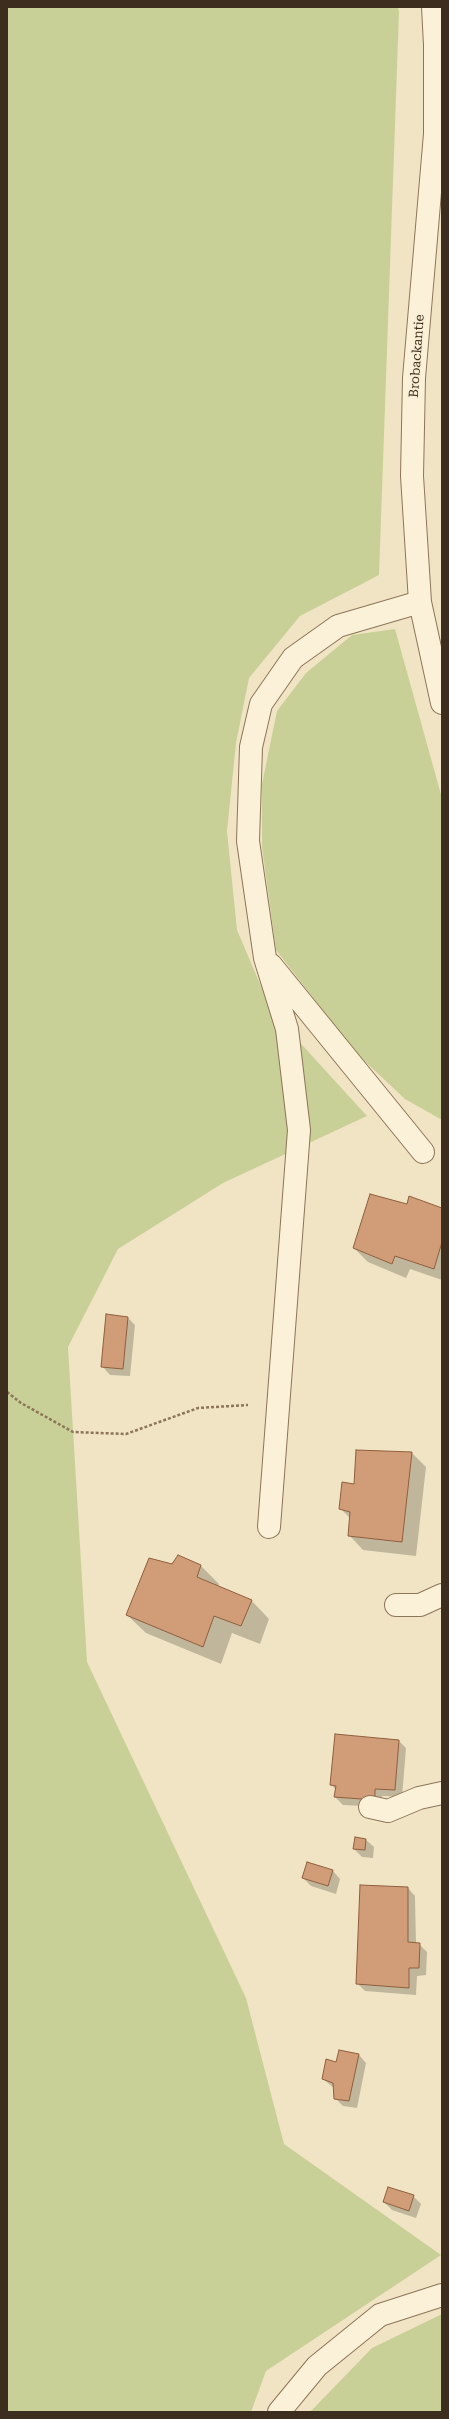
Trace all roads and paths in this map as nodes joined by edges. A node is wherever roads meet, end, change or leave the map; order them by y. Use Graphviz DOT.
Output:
graph roads {
  1 [pos="433,7"];
  2 [pos="420,602"];
  3 [pos="442,703"];
  4 [pos="266,958"];
  5 [pos="422,1152"];
  6 [pos="7,1392"];
  7 [pos="279,1403"];
  8 [pos="269,1527"];
  9 [pos="442,1595"];
  10 [pos="396,1605"];
  11 [pos="442,1793"];
  12 [pos="370,1807"];
  13 [pos="442,2294"];
  14 [pos="279,2412"];
  1 -- 2 [label="street, Brobackantie"];
  2 -- 3 [label="street, Brobackantie"];
  2 -- 4 [label="street"];
  4 -- 5 [label="street"];
  4 -- 7 [label="street"];
  6 -- 7 [label="path"];
  7 -- 8 [label="street"];
  9 -- 10 [label="street"];
  11 -- 12 [label="street"];
  13 -- 14 [label="street"];
}
